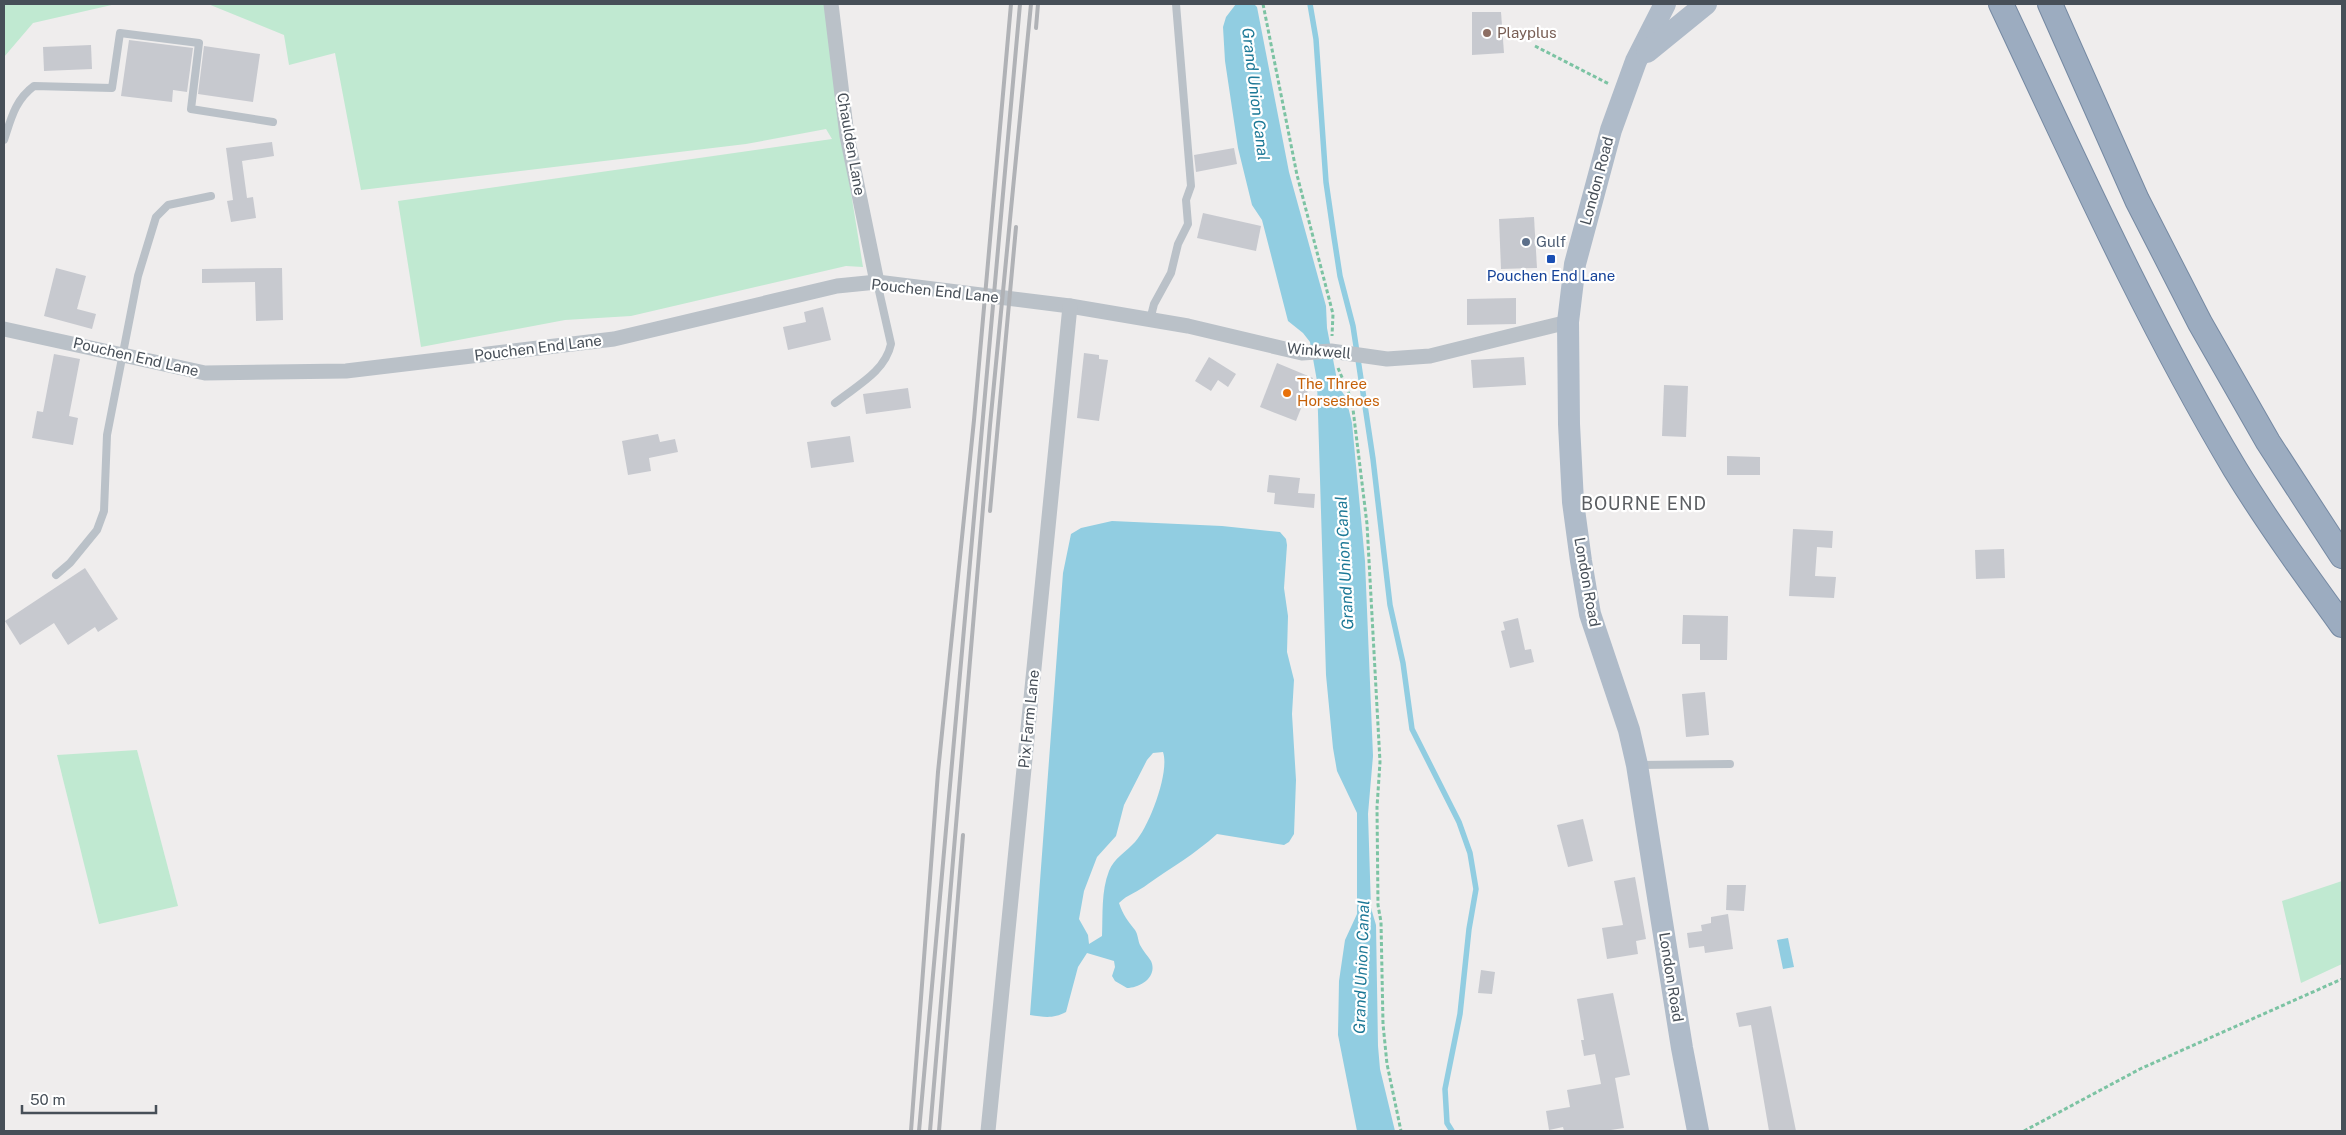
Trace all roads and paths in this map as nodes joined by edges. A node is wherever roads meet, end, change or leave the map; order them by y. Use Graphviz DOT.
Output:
graph roads {
  1 [pos="831,4"];
  2 [pos="1176,4"];
  3 [pos="1263,4"];
  4 [pos="1665,4"];
  5 [pos="1706,4"];
  6 [pos="2001,4"];
  7 [pos="2053,10"];
  8 [pos="1535,46"];
  9 [pos="1636,61"];
  10 [pos="1625,92"];
  11 [pos="273,122"];
  12 [pos="4,140"];
  13 [pos="212,196"];
  14 [pos="877,282"];
  15 [pos="1070,306"];
  16 [pos="1150,320"];
  17 [pos="1568,322"];
  18 [pos="4,329"];
  19 [pos="1338,352"];
  20 [pos="122,354"];
  21 [pos="835,403"];
  22 [pos="2342,556"];
  23 [pos="56,575"];
  24 [pos="2342,625"];
  25 [pos="1730,764"];
  26 [pos="1637,765"];
  27 [pos="2342,979"];
  28 [pos="988,1131"];
  29 [pos="1401,1131"];
  30 [pos="1698,1131"];
  31 [pos="2024,1131"];
  1 -- 14 [label="street, Chaulden Lane"];
  2 -- 16 [label="lane"];
  3 -- 19 [label="path"];
  4 -- 9 [label="main road, London Road"];
  5 -- 9 [label="main road"];
  6 -- 24 [label="highway"];
  7 -- 22 [label="highway"];
  8 -- 10 [label="path"];
  9 -- 10 [label="main road, London Road"];
  10 -- 17 [label="main road, London Road"];
  11 -- 12 [label="lane"];
  13 -- 20 [label="lane"];
  14 -- 15 [label="street, Pouchen End Lane"];
  14 -- 20 [label="street, Pouchen End Lane"];
  14 -- 21 [label="lane"];
  15 -- 16 [label="street, Winkwell"];
  15 -- 28 [label="street, Pix Farm Lane"];
  16 -- 19 [label="street, Winkwell"];
  17 -- 19 [label="street, Winkwell"];
  17 -- 26 [label="main road, London Road"];
  18 -- 20 [label="street, Pouchen End Lane"];
  19 -- 29 [label="path"];
  20 -- 23 [label="lane"];
  25 -- 26 [label="lane"];
  26 -- 30 [label="main road, London Road"];
  27 -- 31 [label="path"];
}
